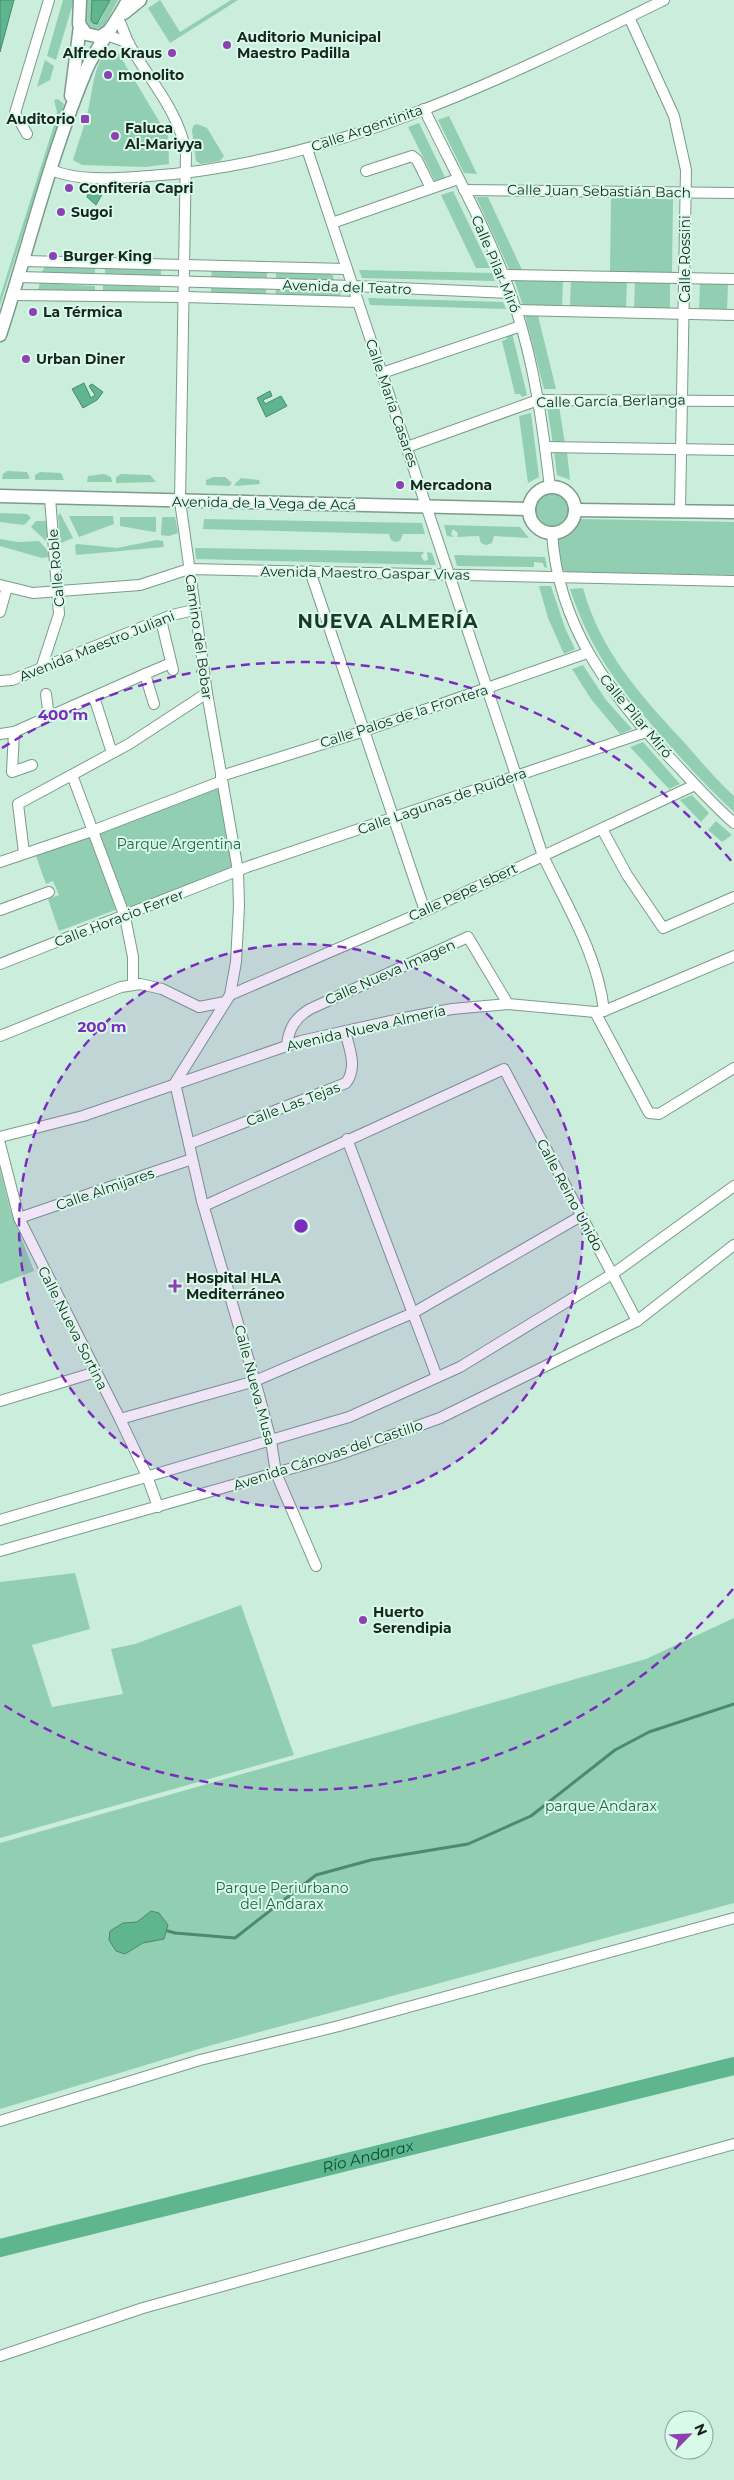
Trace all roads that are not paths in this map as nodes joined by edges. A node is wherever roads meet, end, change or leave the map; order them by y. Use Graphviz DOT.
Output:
graph roads {
  1 [pos="49,0"];
  2 [pos="80,0"];
  3 [pos="128,0"];
  4 [pos="140,0"];
  5 [pos="664,0"];
  6 [pos="629,17"];
  7 [pos="80,26"];
  8 [pos="112,27"];
  9 [pos="129,43"];
  10 [pos="70,108"];
  11 [pos="424,109"];
  12 [pos="27,134"];
  13 [pos="307,149"];
  14 [pos="51,170"];
  15 [pos="366,171"];
  16 [pos="186,173"];
  17 [pos="458,179"];
  18 [pos="431,188"];
  19 [pos="464,190"];
  20 [pos="685,192"];
  21 [pos="734,193"];
  22 [pos="332,223"];
  23 [pos="24,261"];
  24 [pos="184,266"];
  25 [pos="347,269"];
  26 [pos="504,275"];
  27 [pos="19,277"];
  28 [pos="685,279"];
  29 [pos="734,279"];
  30 [pos="184,282"];
  31 [pos="353,286"];
  32 [pos="510,293"];
  33 [pos="13,295"];
  34 [pos="184,297"];
  35 [pos="358,302"];
  36 [pos="516,310"];
  37 [pos="685,314"];
  38 [pos="734,315"];
  39 [pos="521,326"];
  40 [pos="0,334"];
  41 [pos="382,373"];
  42 [pos="538,400"];
  43 [pos="684,400"];
  44 [pos="734,401"];
  45 [pos="407,447"];
  46 [pos="545,447"];
  47 [pos="682,450"];
  48 [pos="734,450"];
  49 [pos="550,488"];
  50 [pos="0,496"];
  51 [pos="50,498"];
  52 [pos="180,501"];
  53 [pos="427,508"];
  54 [pos="529,509"];
  55 [pos="575,510"];
  56 [pos="680,511"];
  57 [pos="734,512"];
  58 [pos="552,533"];
  59 [pos="189,569"];
  60 [pos="310,571"];
  61 [pos="449,575"];
  62 [pos="559,578"];
  63 [pos="734,581"];
  64 [pos="4,586"];
  65 [pos="58,590"];
  66 [pos="194,610"];
  67 [pos="0,612"];
  68 [pos="161,620"];
  69 [pos="587,653"];
  70 [pos="42,666"];
  71 [pos="145,674"];
  72 [pos="0,682"];
  73 [pos="487,689"];
  74 [pos="207,693"];
  75 [pos="46,694"];
  76 [pos="94,697"];
  77 [pos="154,704"];
  78 [pos="49,717"];
  79 [pos="364,731"];
  80 [pos="14,732"];
  81 [pos="646,732"];
  82 [pos="0,734"];
  83 [pos="112,753"];
  84 [pos="32,765"];
  85 [pos="72,775"];
  86 [pos="518,776"];
  87 [pos="221,779"];
  88 [pos="695,785"];
  89 [pos="393,817"];
  90 [pos="734,823"];
  91 [pos="602,829"];
  92 [pos="92,831"];
  93 [pos="24,853"];
  94 [pos="543,856"];
  95 [pos="0,862"];
  96 [pos="238,871"];
  97 [pos="49,892"];
  98 [pos="734,897"];
  99 [pos="0,910"];
  100 [pos="425,911"];
  101 [pos="125,917"];
  102 [pos="734,956"];
  103 [pos="0,964"];
  104 [pos="133,986"];
  105 [pos="228,999"];
  106 [pos="508,1004"];
  107 [pos="600,1012"];
  108 [pos="345,1031"];
  109 [pos="0,1036"];
  110 [pos="287,1045"];
  111 [pos="734,1068"];
  112 [pos="176,1083"];
  113 [pos="0,1137"];
  114 [pos="347,1139"];
  115 [pos="0,1144"];
  116 [pos="189,1144"];
  117 [pos="192,1159"];
  118 [pos="734,1186"];
  119 [pos="204,1206"];
  120 [pos="581,1216"];
  121 [pos="18,1218"];
  122 [pos="734,1244"];
  123 [pos="612,1274"];
  124 [pos="413,1312"];
  125 [pos="637,1322"];
  126 [pos="96,1372"];
  127 [pos="437,1377"];
  128 [pos="255,1381"];
  129 [pos="0,1401"];
  130 [pos="120,1419"];
  131 [pos="271,1441"];
  132 [pos="276,1473"];
  133 [pos="147,1476"];
  134 [pos="158,1507"];
  135 [pos="0,1520"];
  136 [pos="0,1551"];
  137 [pos="316,1566"];
  138 [pos="734,1918"];
  139 [pos="0,2120"];
  140 [pos="734,2144"];
  141 [pos="0,2356"];
  1 -- 12 [label="street"];
  2 -- 7 [label="main road"];
  3 -- 8 [label="main road"];
  4 -- 8 [label="main road"];
  5 -- 6 [label="street, Calle Argentinita"];
  6 -- 11 [label="street, Calle Argentinita"];
  6 -- 20 [label="street, Calle Rossini"];
  7 -- 8 [label="main road"];
  7 -- 10 [label="main road"];
  8 -- 9 [label="street, Camino del Bobar"];
  8 -- 9 [label="street"];
  8 -- 10 [label="main road"];
  9 -- 16 [label="street, Camino del Bobar"];
  10 -- 14 [label="main road"];
  11 -- 13 [label="street, Calle Argentinita"];
  11 -- 17 [label="street, Calle Pilar Miró"];
  13 -- 16 [label="street, Calle Argentinita"];
  13 -- 22 [label="street, Calle María Casares"];
  14 -- 16 [label="street, Calle Argentinita"];
  14 -- 23 [label="main road"];
  15 -- 18 [label="street"];
  16 -- 24 [label="street, Camino del Bobar"];
  17 -- 18 [label="street"];
  17 -- 19 [label="street, Calle Pilar Miró"];
  18 -- 22 [label="street"];
  19 -- 20 [label="street, Calle Juan Sebastián Bach"];
  19 -- 26 [label="street, Calle Pilar Miró"];
  20 -- 21 [label="street, Calle Juan Sebastián Bach"];
  20 -- 28 [label="street, Calle Rossini"];
  22 -- 25 [label="street, Calle María Casares"];
  23 -- 24 [label="street, Avenida del Teatro"];
  23 -- 27 [label="main road"];
  24 -- 25 [label="street, Avenida del Teatro"];
  24 -- 30 [label="street, Camino del Bobar"];
  25 -- 31 [label="street, Calle María Casares"];
  26 -- 28 [label="street"];
  26 -- 32 [label="street, Calle Pilar Miró"];
  27 -- 30 [label="street, Avenida del Teatro"];
  27 -- 33 [label="main road"];
  28 -- 29 [label="street"];
  28 -- 37 [label="street, Calle Rossini"];
  30 -- 31 [label="street, Avenida del Teatro"];
  30 -- 34 [label="street, Camino del Bobar"];
  31 -- 32 [label="street, Avenida del Teatro"];
  31 -- 35 [label="street, Calle María Casares"];
  32 -- 36 [label="street, Calle Pilar Miró"];
  33 -- 34 [label="street, Avenida del Teatro"];
  33 -- 40 [label="main road"];
  34 -- 35 [label="street, Avenida del Teatro"];
  34 -- 52 [label="street, Camino del Bobar"];
  35 -- 41 [label="street, Calle María Casares"];
  36 -- 37 [label="street"];
  36 -- 39 [label="street, Calle Pilar Miró"];
  37 -- 38 [label="street"];
  37 -- 43 [label="street, Calle Rossini"];
  39 -- 41 [label="street"];
  39 -- 42 [label="street, Calle Pilar Miró"];
  41 -- 45 [label="street, Calle María Casares"];
  42 -- 43 [label="street, Calle García Berlanga"];
  42 -- 45 [label="street, Calle García Berlanga"];
  42 -- 46 [label="street, Calle Pilar Miró"];
  43 -- 44 [label="street, Calle García Berlanga"];
  43 -- 47 [label="street, Calle Rossini"];
  45 -- 53 [label="street, Calle María Casares"];
  46 -- 47 [label="street"];
  46 -- 49 [label="street, Calle Pilar Miró"];
  47 -- 48 [label="street"];
  47 -- 56 [label="street, Calle Rossini"];
  49 -- 54 [label="main road"];
  49 -- 55 [label="main road"];
  50 -- 51 [label="main road, Avenida de la Vega de Acá"];
  51 -- 52 [label="main road, Avenida de la Vega de Acá"];
  51 -- 65 [label="street, Calle Roble"];
  52 -- 53 [label="main road, Avenida de la Vega de Acá"];
  52 -- 59 [label="street, Camino del Bobar"];
  53 -- 54 [label="main road, Avenida de la Vega de Acá"];
  53 -- 61 [label="street, Calle María Casares"];
  54 -- 58 [label="main road"];
  55 -- 56 [label="main road"];
  55 -- 58 [label="main road"];
  56 -- 57 [label="main road"];
  58 -- 62 [label="street, Calle Pilar Miró"];
  59 -- 60 [label="street, Avenida Maestro Gaspar Vivas"];
  59 -- 65 [label="street, Avenida Maestro Gaspar Vivas"];
  59 -- 66 [label="street, Camino del Bobar"];
  60 -- 61 [label="street, Avenida Maestro Gaspar Vivas"];
  60 -- 79 [label="street"];
  61 -- 62 [label="street, Avenida Maestro Gaspar Vivas"];
  61 -- 73 [label="street, Calle María Casares"];
  62 -- 63 [label="street, Avenida Maestro Gaspar Vivas"];
  62 -- 69 [label="street, Calle Pilar Miró"];
  64 -- 65 [label="street, Avenida Maestro Gaspar Vivas"];
  64 -- 67 [label="street"];
  65 -- 70 [label="street, Calle Roble"];
  66 -- 68 [label="street, Avenida Maestro Juliani"];
  66 -- 74 [label="street, Camino del Bobar"];
  68 -- 70 [label="street, Avenida Maestro Juliani"];
  68 -- 71 [label="street"];
  69 -- 73 [label="street, Calle Palos de la Frontera"];
  69 -- 81 [label="street, Calle Pilar Miró"];
  70 -- 72 [label="street, Avenida Maestro Juliani"];
  71 -- 76 [label="street"];
  71 -- 77 [label="street"];
  73 -- 79 [label="street, Calle Palos de la Frontera"];
  73 -- 86 [label="street, Calle María Casares"];
  74 -- 83 [label="street"];
  74 -- 87 [label="street, Camino del Bobar"];
  75 -- 78 [label="street"];
  76 -- 78 [label="street"];
  76 -- 83 [label="street"];
  78 -- 80 [label="street"];
  79 -- 87 [label="street, Calle Palos de la Frontera"];
  79 -- 89 [label="street"];
  80 -- 82 [label="street"];
  80 -- 84 [label="street"];
  81 -- 86 [label="street, Calle Lagunas de Ruidera"];
  81 -- 88 [label="street, Calle Pilar Miró"];
  83 -- 85 [label="street"];
  85 -- 92 [label="street"];
  85 -- 93 [label="street"];
  86 -- 89 [label="street, Calle Lagunas de Ruidera"];
  86 -- 94 [label="street, Calle María Casares"];
  87 -- 92 [label="street, Calle Palos de la Frontera"];
  87 -- 96 [label="street, Camino del Bobar"];
  88 -- 90 [label="street, Calle Pilar Miró"];
  88 -- 91 [label="street, Calle Pepe Isbert"];
  89 -- 96 [label="street, Calle Lagunas de Ruidera"];
  89 -- 100 [label="street"];
  91 -- 94 [label="street, Calle Pepe Isbert"];
  91 -- 98 [label="street"];
  92 -- 93 [label="street, Calle Palos de la Frontera"];
  92 -- 101 [label="street"];
  93 -- 95 [label="street, Calle Palos de la Frontera"];
  94 -- 100 [label="street, Calle Pepe Isbert"];
  94 -- 107 [label="street, Calle María Casares"];
  96 -- 101 [label="street, Calle Horacio Ferrer"];
  96 -- 105 [label="street, Camino del Bobar"];
  97 -- 99 [label="street"];
  100 -- 105 [label="street, Calle Pepe Isbert"];
  101 -- 103 [label="street, Calle Horacio Ferrer"];
  101 -- 104 [label="street"];
  102 -- 107 [label="street, Avenida Nueva Almería"];
  104 -- 105 [label="street, Calle Pepe Isbert"];
  104 -- 109 [label="street, Calle Pepe Isbert"];
  105 -- 112 [label="street, Camino del Bobar"];
  106 -- 107 [label="street, Avenida Nueva Almería"];
  106 -- 108 [label="street, Avenida Nueva Almería"];
  106 -- 110 [label="street, Calle Nueva Imagen"];
  107 -- 111 [label="street, Calle María Casares"];
  108 -- 110 [label="street, Avenida Nueva Almería"];
  108 -- 116 [label="street, Calle Las Tejas"];
  110 -- 112 [label="street, Avenida Nueva Almería"];
  112 -- 113 [label="street, Avenida Nueva Almería"];
  112 -- 116 [label="street, Calle Nueva Musa"];
  114 -- 119 [label="street"];
  114 -- 120 [label="street, Calle Reino Unido"];
  114 -- 124 [label="street"];
  115 -- 121 [label="street, Calle Nueva Sortina"];
  116 -- 117 [label="street, Calle Nueva Musa"];
  117 -- 119 [label="street, Calle Nueva Musa"];
  117 -- 121 [label="street, Calle Almijares"];
  118 -- 123 [label="street"];
  119 -- 128 [label="street, Calle Nueva Musa"];
  120 -- 123 [label="street, Calle Reino Unido"];
  120 -- 124 [label="street"];
  121 -- 126 [label="street, Calle Nueva Sortina"];
  122 -- 125 [label="street, Avenida Cánovas del Castillo"];
  123 -- 125 [label="street, Calle Reino Unido"];
  123 -- 127 [label="street"];
  124 -- 127 [label="street"];
  124 -- 128 [label="street"];
  125 -- 132 [label="street, Avenida Cánovas del Castillo"];
  126 -- 129 [label="street"];
  126 -- 130 [label="street, Calle Nueva Sortina"];
  127 -- 131 [label="street"];
  128 -- 130 [label="street"];
  128 -- 131 [label="street, Calle Nueva Musa"];
  130 -- 133 [label="street, Calle Nueva Sortina"];
  131 -- 132 [label="street, Calle Nueva Musa"];
  131 -- 133 [label="street"];
  132 -- 134 [label="street, Avenida Cánovas del Castillo"];
  132 -- 137 [label="street, Calle Nueva Musa"];
  133 -- 134 [label="street, Calle Nueva Sortina"];
  133 -- 135 [label="street"];
  134 -- 136 [label="street, Avenida Cánovas del Castillo"];
  138 -- 139 [label="street"];
  140 -- 141 [label="street"];
}
